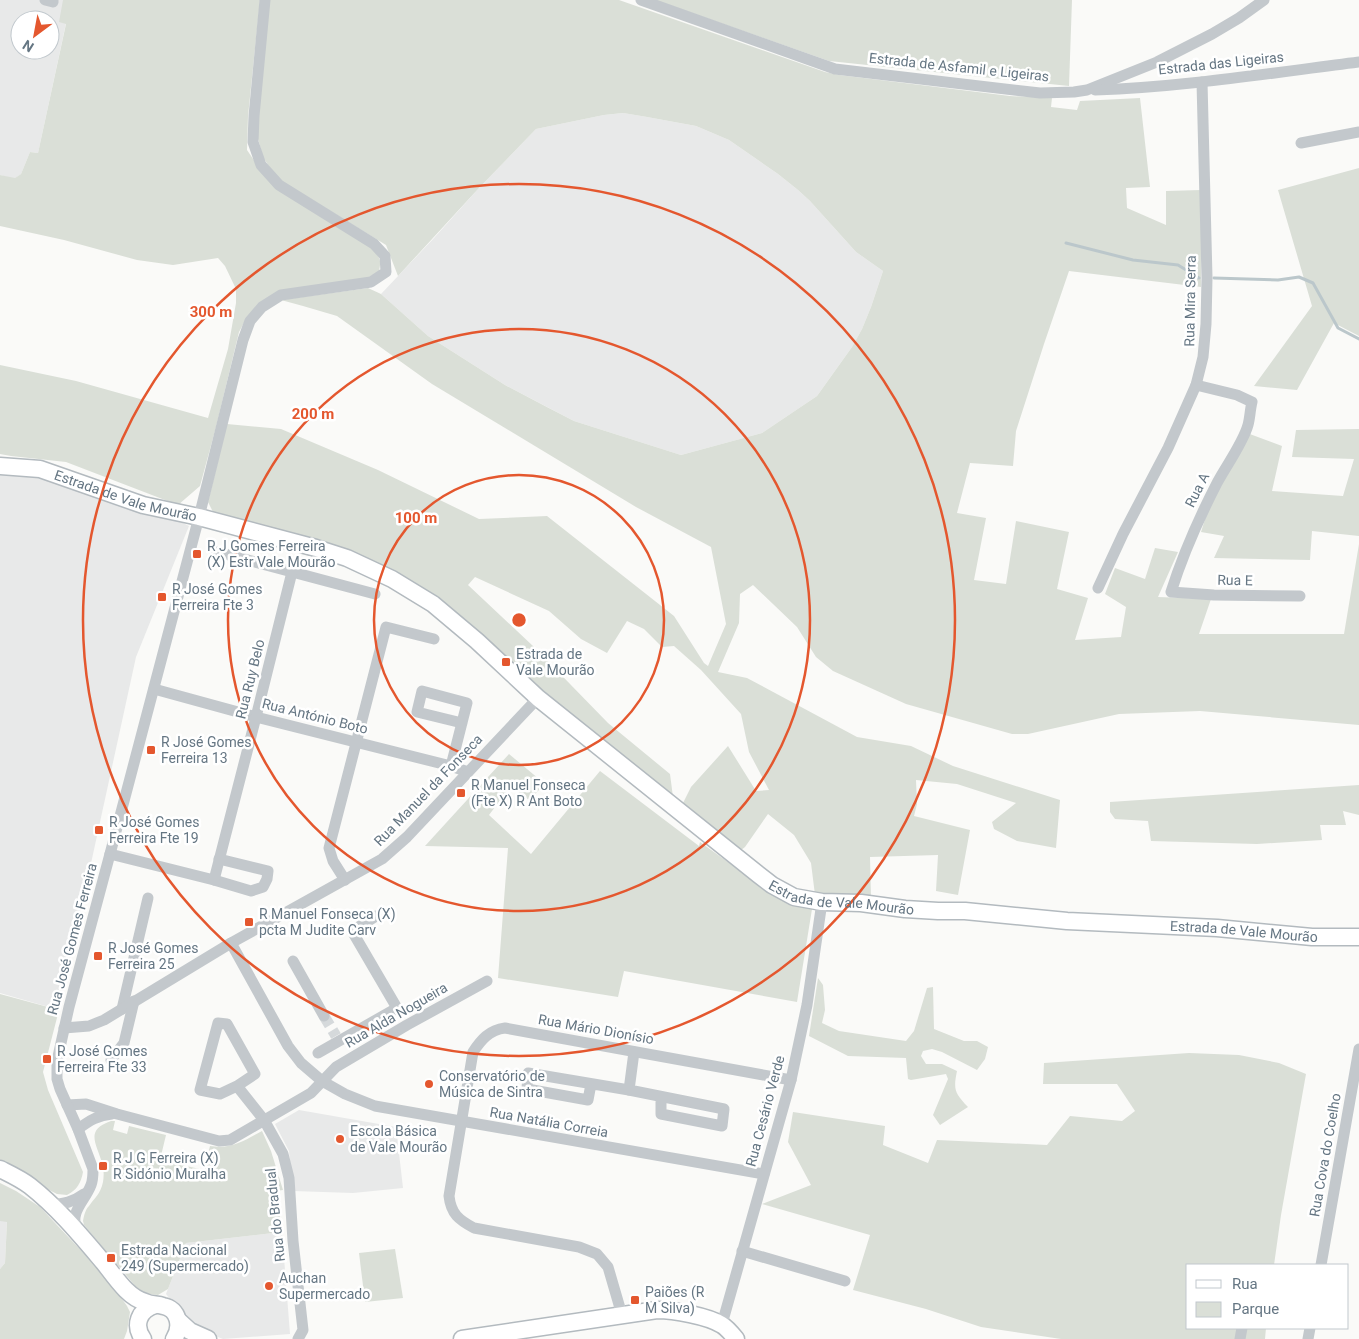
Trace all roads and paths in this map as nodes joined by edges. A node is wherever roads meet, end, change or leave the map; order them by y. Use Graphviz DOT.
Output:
graph roads {
  1 [pos="46,0"];
  2 [pos="53,0"];
  3 [pos="265,0"];
  4 [pos="641,0"];
  5 [pos="1264,0"];
  6 [pos="1359,62"];
  7 [pos="1202,82"];
  8 [pos="1087,90"];
  9 [pos="1359,132"];
  10 [pos="1301,143"];
  11 [pos="1196,386"];
  12 [pos="0,466"];
  13 [pos="199,517"];
  14 [pos="214,551"];
  15 [pos="292,572"];
  16 [pos="1098,588"];
  17 [pos="1170,592"];
  18 [pos="375,594"];
  19 [pos="1300,596"];
  20 [pos="434,639"];
  21 [pos="154,689"];
  22 [pos="538,698"];
  23 [pos="256,717"];
  24 [pos="462,723"];
  25 [pos="356,741"];
  26 [pos="451,766"];
  27 [pos="468,772"];
  28 [pos="110,854"];
  29 [pos="219,859"];
  30 [pos="214,880"];
  31 [pos="345,880"];
  32 [pos="148,898"];
  33 [pos="822,902"];
  34 [pos="376,916"];
  35 [pos="1359,937"];
  36 [pos="231,943"];
  37 [pos="293,961"];
  38 [pos="487,981"];
  39 [pos="134,1002"];
  40 [pos="122,1008"];
  41 [pos="324,1016"];
  42 [pos="64,1028"];
  43 [pos="360,1029"];
  44 [pos="371,1046"];
  45 [pos="1359,1049"];
  46 [pos="634,1052"];
  47 [pos="318,1053"];
  48 [pos="111,1060"];
  49 [pos="791,1080"];
  50 [pos="322,1081"];
  51 [pos="591,1084"];
  52 [pos="237,1086"];
  53 [pos="628,1090"];
  54 [pos="661,1096"];
  55 [pos="67,1105"];
  56 [pos="117,1114"];
  57 [pos="264,1120"];
  58 [pos="462,1121"];
  59 [pos="78,1129"];
  60 [pos="0,1169"];
  61 [pos="764,1174"];
  62 [pos="0,1178"];
  63 [pos="88,1192"];
  64 [pos="49,1203"];
  65 [pos="80,1236"];
  66 [pos="742,1251"];
  67 [pos="1321,1264"];
  68 [pos="845,1281"];
  69 [pos="126,1290"];
  70 [pos="155,1305"];
  71 [pos="622,1315"];
  72 [pos="178,1320"];
  73 [pos="722,1324"];
  74 [pos="137,1332"];
  75 [pos="174,1339"];
  76 [pos="208,1339"];
  77 [pos="298,1339"];
  78 [pos="462,1339"];
  79 [pos="736,1339"];
  1 -- 2 [label="street"];
  3 -- 13 [label="street, Rua José Gomes Ferreira"];
  4 -- 8 [label="street, Estrada de Asfamil e Ligeiras"];
  5 -- 8 [label="street, Estrada de Asfamil e Ligeiras"];
  6 -- 7 [label="street, Estrada das Ligeiras"];
  7 -- 8 [label="street, Estrada das Ligeiras"];
  7 -- 11 [label="street, Rua Mira Serra"];
  9 -- 10 [label="street"];
  11 -- 16 [label="street, Rua Mira Serra"];
  11 -- 17 [label="street, Rua A"];
  12 -- 13 [label="street, Estrada de Vale Mourão"];
  13 -- 21 [label="street, Rua José Gomes Ferreira"];
  13 -- 22 [label="street, Estrada de Vale Mourão"];
  14 -- 15 [label="street"];
  15 -- 18 [label="street"];
  15 -- 23 [label="street, Rua Ruy Belo"];
  17 -- 19 [label="street, Rua E"];
  20 -- 25 [label="street"];
  21 -- 23 [label="street, Rua António Boto"];
  21 -- 28 [label="street, Rua José Gomes Ferreira"];
  22 -- 27 [label="street, Rua Manuel da Fonseca"];
  22 -- 33 [label="street, Estrada de Vale Mourão"];
  23 -- 25 [label="street, Rua António Boto"];
  23 -- 29 [label="street, Rua Ruy Belo"];
  24 -- 26 [label="street"];
  25 -- 26 [label="street, Rua António Boto"];
  25 -- 31 [label="street"];
  26 -- 27 [label="street, Rua António Boto"];
  27 -- 31 [label="street, Rua Manuel da Fonseca"];
  28 -- 30 [label="street"];
  28 -- 42 [label="street, Rua José Gomes Ferreira"];
  29 -- 30 [label="street, Rua Ruy Belo"];
  29 -- 30 [label="street"];
  31 -- 36 [label="street, Rua Manuel da Fonseca"];
  32 -- 40 [label="street"];
  33 -- 35 [label="street, Estrada de Vale Mourão"];
  33 -- 49 [label="street, Rua Cesário Verde"];
  34 -- 43 [label="street"];
  36 -- 39 [label="street, Rua Manuel da Fonseca"];
  36 -- 50 [label="street, Rua Natália Correia"];
  37 -- 41 [label="street"];
  38 -- 44 [label="street, Rua Alda Nogueira"];
  39 -- 40 [label="street, Rua Manuel da Fonseca"];
  39 -- 48 [label="street"];
  40 -- 42 [label="street, Rua Manuel da Fonseca"];
  42 -- 55 [label="street, Rua José Gomes Ferreira"];
  43 -- 44 [label="street"];
  43 -- 47 [label="street"];
  44 -- 50 [label="street, Rua Alda Nogueira"];
  45 -- 67 [label="street, Rua Cova do Coelho"];
  46 -- 49 [label="street, Rua Mário Dionísio"];
  46 -- 53 [label="street"];
  46 -- 58 [label="street, Rua Mário Dionísio"];
  49 -- 61 [label="street, Rua Cesário Verde"];
  50 -- 57 [label="street, Rua Alda Nogueira"];
  50 -- 58 [label="street, Rua Natália Correia"];
  51 -- 51 [label="street"];
  51 -- 53 [label="street"];
  52 -- 52 [label="street"];
  52 -- 57 [label="street, Rua do Bradual"];
  53 -- 54 [label="street"];
  54 -- 54 [label="street"];
  55 -- 56 [label="street, Rua Alda Nogueira"];
  55 -- 59 [label="street, Rua José Gomes Ferreira"];
  56 -- 57 [label="street, Rua Alda Nogueira"];
  56 -- 59 [label="street"];
  57 -- 77 [label="street, Rua do Bradual"];
  58 -- 61 [label="street, Rua Natália Correia"];
  58 -- 71 [label="street, Rua Mário Dionísio"];
  59 -- 63 [label="street, Rua José Gomes Ferreira"];
  60 -- 64 [label="street"];
  61 -- 66 [label="street, Rua Cesário Verde"];
  62 -- 64 [label="street"];
  63 -- 64 [label="street"];
  63 -- 65 [label="street, Rua José Gomes Ferreira"];
  64 -- 65 [label="street"];
  65 -- 69 [label="street"];
  66 -- 68 [label="street"];
  66 -- 73 [label="street, Rua Cesário Verde"];
  69 -- 70 [label="street"];
  69 -- 74 [label="street"];
  70 -- 72 [label="street"];
  70 -- 74 [label="street"];
  71 -- 73 [label="street"];
  71 -- 78 [label="street"];
  72 -- 75 [label="street"];
  72 -- 76 [label="street"];
  73 -- 79 [label="street"];
}
